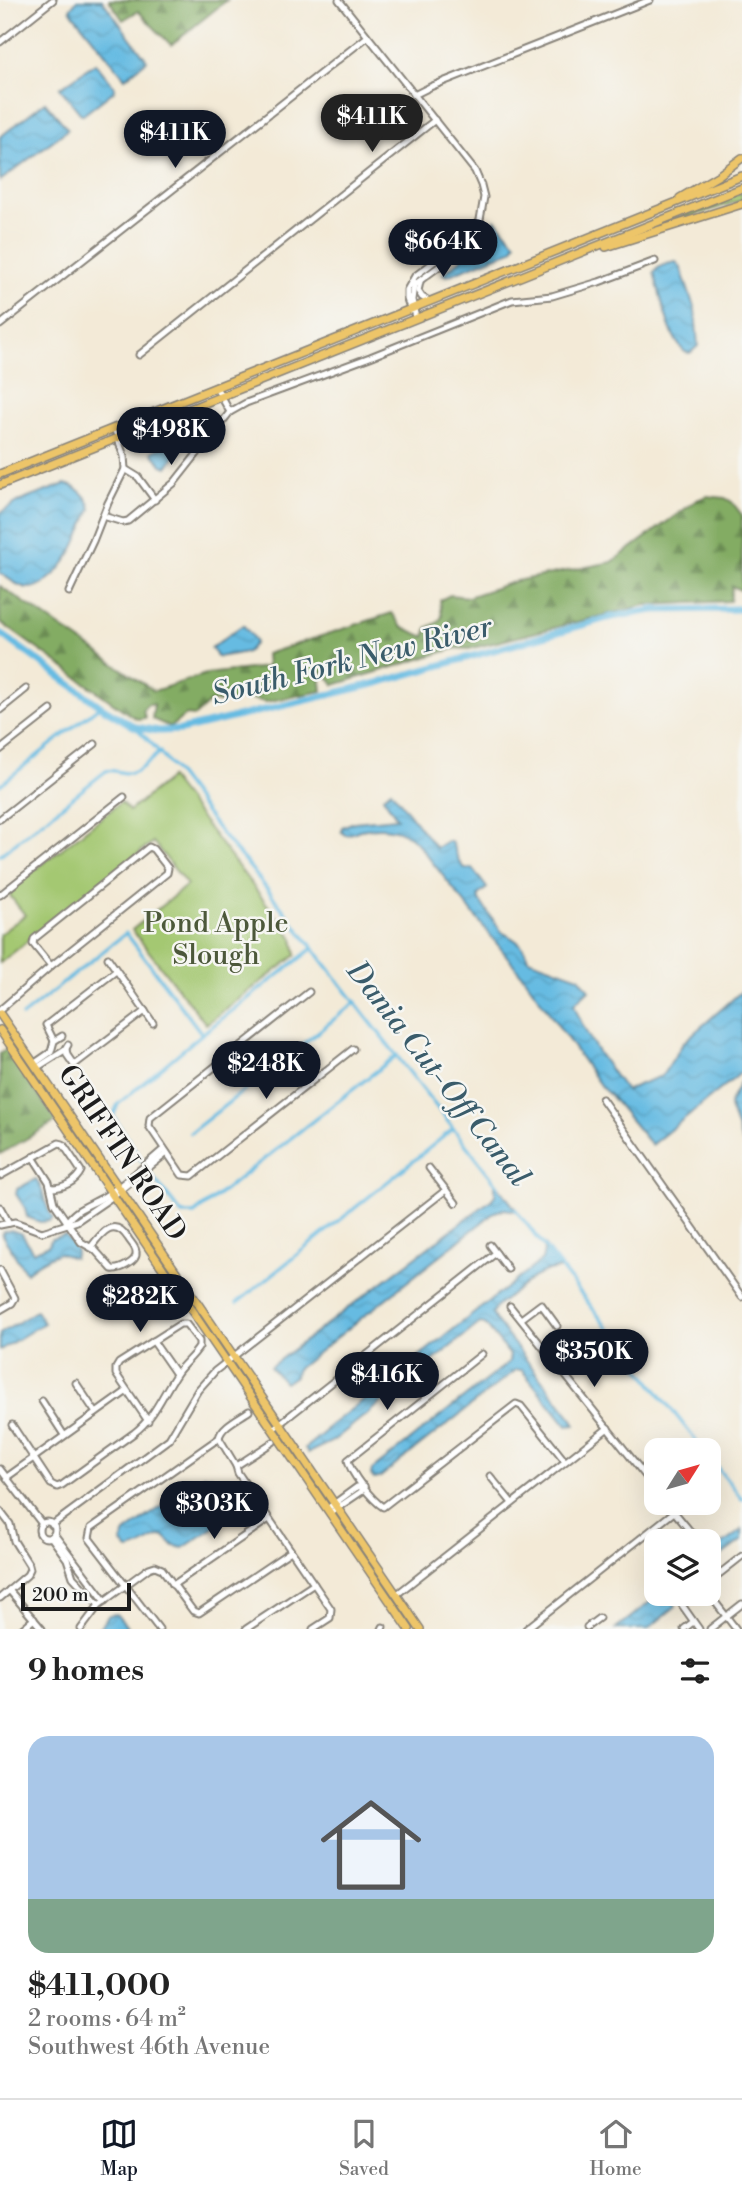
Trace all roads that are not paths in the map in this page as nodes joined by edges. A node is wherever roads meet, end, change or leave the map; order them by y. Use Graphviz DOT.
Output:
graph roads {
  1 [pos="53,0"];
  2 [pos="339,0"];
  3 [pos="650,0"];
  4 [pos="368,37"];
  5 [pos="0,42"];
  6 [pos="415,95"];
  7 [pos="435,120"];
  8 [pos="742,158"];
  9 [pos="742,176"];
  10 [pos="742,188"];
  11 [pos="742,205"];
  12 [pos="661,210"];
  13 [pos="480,221"];
  14 [pos="453,247"];
  15 [pos="450,257"];
  16 [pos="560,260"];
  17 [pos="655,261"];
  18 [pos="421,279"];
  19 [pos="430,302"];
  20 [pos="412,309"];
  21 [pos="416,318"];
  22 [pos="0,325"];
  23 [pos="317,347"];
  24 [pos="139,355"];
  25 [pos="308,361"];
  26 [pos="216,387"];
  27 [pos="219,396"];
  28 [pos="230,412"];
  29 [pos="114,428"];
  30 [pos="117,437"];
  31 [pos="16,467"];
  32 [pos="125,469"];
  33 [pos="0,474"];
  34 [pos="2,484"];
  35 [pos="155,500"];
  36 [pos="103,516"];
  37 [pos="69,592"];
  38 [pos="26,689"];
  39 [pos="0,710"];
  40 [pos="51,710"];
  41 [pos="95,744"];
  42 [pos="0,750"];
  43 [pos="124,797"];
  44 [pos="0,819"];
  45 [pos="0,895"];
  46 [pos="108,958"];
  47 [pos="51,966"];
  48 [pos="116,971"];
  49 [pos="309,992"];
  50 [pos="145,1011"];
  51 [pos="0,1012"];
  52 [pos="153,1023"];
  53 [pos="0,1030"];
  54 [pos="15,1034"];
  55 [pos="57,1037"];
  56 [pos="8,1040"];
  57 [pos="0,1045"];
  58 [pos="353,1049"];
  59 [pos="65,1050"];
  60 [pos="37,1065"];
  61 [pos="601,1099"];
  62 [pos="166,1151"];
  63 [pos="33,1157"];
  64 [pos="429,1168"];
  65 [pos="0,1176"];
  66 [pos="51,1188"];
  67 [pos="120,1188"];
  68 [pos="446,1190"];
  69 [pos="113,1193"];
  70 [pos="456,1203"];
  71 [pos="0,1207"];
  72 [pos="9,1223"];
  73 [pos="66,1223"];
  74 [pos="0,1225"];
  75 [pos="489,1245"];
  76 [pos="91,1247"];
  77 [pos="496,1253"];
  78 [pos="508,1269"];
  79 [pos="0,1270"];
  80 [pos="742,1297"];
  81 [pos="510,1306"];
  82 [pos="0,1310"];
  83 [pos="521,1319"];
  84 [pos="558,1326"];
  85 [pos="153,1341"];
  86 [pos="482,1354"];
  87 [pos="235,1356"];
  88 [pos="227,1362"];
  89 [pos="176,1374"];
  90 [pos="76,1383"];
  91 [pos="127,1391"];
  92 [pos="42,1401"];
  93 [pos="249,1411"];
  94 [pos="96,1413"];
  95 [pos="148,1421"];
  96 [pos="12,1424"];
  97 [pos="276,1426"];
  98 [pos="608,1428"];
  99 [pos="64,1435"];
  100 [pos="219,1438"];
  101 [pos="273,1442"];
  102 [pos="34,1457"];
  103 [pos="565,1461"];
  104 [pos="236,1466"];
  105 [pos="0,1469"];
  106 [pos="644,1474"];
  107 [pos="491,1476"];
  108 [pos="7,1477"];
  109 [pos="364,1486"];
  110 [pos="512,1503"];
  111 [pos="332,1509"];
  112 [pos="0,1511"];
  113 [pos="669,1516"];
  114 [pos="270,1519"];
  115 [pos="42,1524"];
  116 [pos="52,1525"];
  117 [pos="53,1535"];
  118 [pos="291,1551"];
  119 [pos="742,1556"];
  120 [pos="721,1573"];
  121 [pos="173,1584"];
  122 [pos="314,1584"];
  123 [pos="126,1586"];
  124 [pos="379,1586"];
  125 [pos="9,1590"];
  126 [pos="396,1595"];
  127 [pos="0,1598"];
  128 [pos="105,1601"];
  129 [pos="391,1603"];
  130 [pos="742,1604"];
  131 [pos="99,1605"];
  132 [pos="683,1606"];
  133 [pos="718,1606"];
  134 [pos="407,1610"];
  135 [pos="726,1617"];
  136 [pos="599,1618"];
  137 [pos="34,1619"];
  138 [pos="693,1622"];
  139 [pos="587,1627"];
  140 [pos="22,1629"];
  141 [pos="42,1629"];
  142 [pos="81,1629"];
  143 [pos="159,1629"];
  144 [pos="246,1629"];
  145 [pos="313,1629"];
  146 [pos="409,1629"];
  147 [pos="420,1629"];
  148 [pos="526,1629"];
  149 [pos="684,1629"];
  150 [pos="699,1629"];
  151 [pos="710,1629"];
  152 [pos="736,1629"];
  1 -- 5 [label="street"];
  2 -- 4 [label="street"];
  3 -- 6 [label="street"];
  4 -- 6 [label="street"];
  4 -- 22 [label="street"];
  6 -- 7 [label="street"];
  7 -- 13 [label="street"];
  7 -- 24 [label="street"];
  8 -- 12 [label="main road"];
  9 -- 12 [label="main road"];
  10 -- 16 [label="main road"];
  11 -- 16 [label="main road"];
  12 -- 19 [label="main road"];
  13 -- 14 [label="street"];
  13 -- 15 [label="street"];
  14 -- 15 [label="street"];
  14 -- 20 [label="street"];
  15 -- 18 [label="street"];
  16 -- 21 [label="main road"];
  17 -- 28 [label="street"];
  18 -- 19 [label="street"];
  18 -- 20 [label="street"];
  19 -- 20 [label="main road"];
  20 -- 21 [label="street"];
  20 -- 23 [label="main road"];
  21 -- 25 [label="main road"];
  23 -- 25 [label="main road"];
  23 -- 26 [label="main road"];
  25 -- 27 [label="main road"];
  26 -- 27 [label="street"];
  26 -- 29 [label="main road"];
  27 -- 28 [label="street"];
  27 -- 30 [label="main road"];
  28 -- 35 [label="street"];
  29 -- 30 [label="street"];
  29 -- 31 [label="main road"];
  30 -- 32 [label="street"];
  30 -- 34 [label="main road"];
  31 -- 33 [label="main road"];
  31 -- 34 [label="main road"];
  32 -- 35 [label="street"];
  32 -- 36 [label="street"];
  35 -- 36 [label="street"];
  36 -- 37 [label="street"];
  38 -- 39 [label="street"];
  40 -- 42 [label="street"];
  41 -- 44 [label="street"];
  43 -- 45 [label="street"];
  46 -- 48 [label="street"];
  47 -- 47 [label="street"];
  47 -- 51 [label="street"];
  48 -- 50 [label="street"];
  48 -- 55 [label="street"];
  49 -- 62 [label="street"];
  50 -- 52 [label="street"];
  50 -- 59 [label="street"];
  51 -- 54 [label="main road, GRIFFIN ROAD"];
  53 -- 56 [label="main road, GRIFFIN ROAD"];
  54 -- 56 [label="street"];
  54 -- 60 [label="main road, GRIFFIN ROAD"];
  55 -- 59 [label="street"];
  55 -- 60 [label="street"];
  56 -- 57 [label="street"];
  56 -- 69 [label="main road, GRIFFIN ROAD"];
  58 -- 62 [label="street"];
  59 -- 60 [label="street"];
  60 -- 67 [label="main road, GRIFFIN ROAD"];
  61 -- 80 [label="street"];
  62 -- 67 [label="street"];
  63 -- 65 [label="street"];
  63 -- 66 [label="street"];
  63 -- 66 [label="street"];
  64 -- 68 [label="street"];
  66 -- 73 [label="street"];
  67 -- 69 [label="street"];
  67 -- 87 [label="main road, GRIFFIN ROAD"];
  68 -- 70 [label="street"];
  68 -- 87 [label="street"];
  69 -- 73 [label="street"];
  69 -- 88 [label="main road, GRIFFIN ROAD"];
  71 -- 72 [label="street"];
  72 -- 73 [label="street"];
  72 -- 74 [label="street"];
  73 -- 76 [label="street"];
  75 -- 77 [label="street"];
  76 -- 76 [label="street"];
  77 -- 78 [label="street"];
  77 -- 97 [label="street"];
  79 -- 82 [label="street"];
  81 -- 83 [label="street"];
  83 -- 84 [label="street"];
  83 -- 98 [label="street"];
  85 -- 89 [label="street"];
  85 -- 89 [label="street"];
  85 -- 91 [label="street"];
  86 -- 109 [label="street"];
  87 -- 88 [label="street"];
  87 -- 97 [label="main road, GRIFFIN ROAD"];
  88 -- 97 [label="main road, GRIFFIN ROAD"];
  88 -- 116 [label="street"];
  89 -- 95 [label="street"];
  90 -- 94 [label="street"];
  91 -- 94 [label="street"];
  91 -- 95 [label="street"];
  92 -- 99 [label="street"];
  93 -- 100 [label="street"];
  94 -- 99 [label="street"];
  95 -- 102 [label="street"];
  96 -- 102 [label="street"];
  97 -- 111 [label="main road, GRIFFIN ROAD"];
  98 -- 103 [label="street"];
  98 -- 106 [label="street"];
  99 -- 102 [label="street"];
  100 -- 104 [label="street"];
  100 -- 123 [label="street"];
  101 -- 104 [label="street"];
  102 -- 108 [label="street"];
  103 -- 109 [label="street"];
  103 -- 110 [label="street"];
  104 -- 114 [label="street"];
  105 -- 108 [label="street"];
  107 -- 110 [label="street"];
  108 -- 115 [label="street"];
  109 -- 111 [label="street"];
  110 -- 126 [label="street"];
  111 -- 124 [label="main road, GRIFFIN ROAD"];
  111 -- 126 [label="main road, GRIFFIN ROAD"];
  112 -- 125 [label="street"];
  113 -- 148 [label="street"];
  114 -- 118 [label="street"];
  114 -- 121 [label="street"];
  115 -- 116 [label="street"];
  115 -- 117 [label="street"];
  116 -- 117 [label="street"];
  117 -- 128 [label="street"];
  117 -- 131 [label="street"];
  118 -- 121 [label="street"];
  118 -- 122 [label="street"];
  119 -- 120 [label="street"];
  121 -- 123 [label="street"];
  122 -- 144 [label="street"];
  122 -- 145 [label="street"];
  123 -- 128 [label="street"];
  123 -- 143 [label="street"];
  124 -- 126 [label="main road"];
  124 -- 129 [label="main road, GRIFFIN ROAD"];
  125 -- 127 [label="street"];
  125 -- 137 [label="street"];
  126 -- 134 [label="main road, GRIFFIN ROAD"];
  128 -- 131 [label="street"];
  129 -- 134 [label="main road"];
  129 -- 146 [label="main road, GRIFFIN ROAD"];
  130 -- 135 [label="street"];
  131 -- 142 [label="street"];
  132 -- 138 [label="street"];
  133 -- 135 [label="street"];
  134 -- 147 [label="main road, GRIFFIN ROAD"];
  135 -- 151 [label="street"];
  135 -- 152 [label="street"];
  136 -- 139 [label="street"];
  137 -- 140 [label="street"];
  137 -- 141 [label="street"];
  138 -- 149 [label="street"];
  138 -- 150 [label="street"];
}
